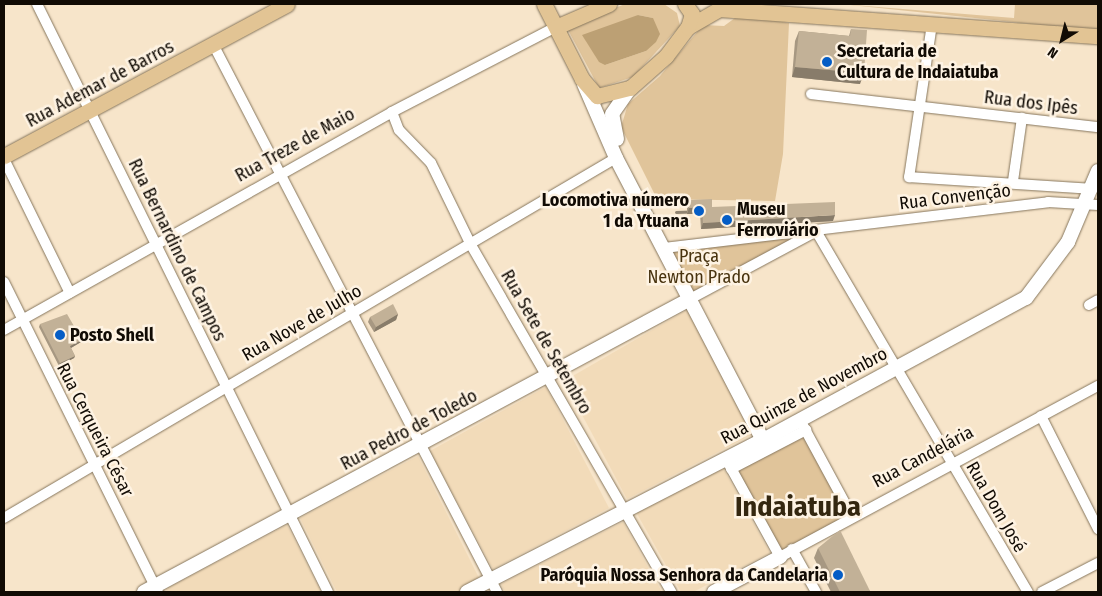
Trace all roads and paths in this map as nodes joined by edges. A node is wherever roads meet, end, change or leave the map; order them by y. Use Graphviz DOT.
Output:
graph roads {
  1 [pos="38,4"];
  2 [pos="287,4"];
  3 [pos="544,4"];
  4 [pos="610,4"];
  5 [pos="685,4"];
  6 [pos="798,9"];
  7 [pos="932,24"];
  8 [pos="688,26"];
  9 [pos="556,27"];
  10 [pos="1098,36"];
  11 [pos="214,46"];
  12 [pos="582,79"];
  13 [pos="630,88"];
  14 [pos="812,94"];
  15 [pos="920,106"];
  16 [pos="90,110"];
  17 [pos="392,112"];
  18 [pos="1022,118"];
  19 [pos="1098,127"];
  20 [pos="4,158"];
  21 [pos="616,158"];
  22 [pos="1098,171"];
  23 [pos="281,174"];
  24 [pos="1013,181"];
  25 [pos="1094,196"];
  26 [pos="816,231"];
  27 [pos="156,244"];
  28 [pos="470,246"];
  29 [pos="664,248"];
  30 [pos="4,282"];
  31 [pos="70,293"];
  32 [pos="690,299"];
  33 [pos="352,313"];
  34 [pos="22,320"];
  35 [pos="4,330"];
  36 [pos="896,368"];
  37 [pos="548,376"];
  38 [pos="226,385"];
  39 [pos="1098,386"];
  40 [pos="1041,416"];
  41 [pos="803,425"];
  42 [pos="763,440"];
  43 [pos="420,446"];
  44 [pos="952,463"];
  45 [pos="94,464"];
  46 [pos="728,464"];
  47 [pos="625,511"];
  48 [pos="290,515"];
  49 [pos="852,516"];
  50 [pos="4,518"];
  51 [pos="836,525"];
  52 [pos="1098,529"];
  53 [pos="844,542"];
  54 [pos="786,553"];
  55 [pos="1098,563"];
  56 [pos="494,586"];
  57 [pos="153,590"];
  58 [pos="328,592"];
  59 [pos="467,592"];
  60 [pos="671,592"];
  61 [pos="714,592"];
  62 [pos="816,592"];
  63 [pos="1028,592"];
  64 [pos="1042,592"];
  1 -- 16 [label="street, Rua Bernardino de Campos"];
  2 -- 11 [label="main road, Rua Ademar de Barros"];
  3 -- 9 [label="main road"];
  4 -- 9 [label="main road, Rua Treze de Maio"];
  5 -- 8 [label="main road"];
  6 -- 7 [label="main road"];
  6 -- 8 [label="main road"];
  7 -- 10 [label="main road"];
  7 -- 15 [label="street"];
  8 -- 13 [label="main road"];
  9 -- 12 [label="main road"];
  9 -- 17 [label="street, Rua Treze de Maio"];
  11 -- 16 [label="main road, Rua Ademar de Barros"];
  11 -- 23 [label="street"];
  12 -- 13 [label="main road"];
  12 -- 21 [label="street"];
  13 -- 21 [label="street"];
  14 -- 15 [label="street, Rua dos Ipês"];
  15 -- 18 [label="street, Rua dos Ipês"];
  15 -- 24 [label="street"];
  16 -- 20 [label="main road, Rua Ademar de Barros"];
  16 -- 27 [label="street, Rua Bernardino de Campos"];
  17 -- 23 [label="street, Rua Treze de Maio"];
  17 -- 28 [label="street, Rua Sete de Setembro"];
  18 -- 19 [label="street, Rua dos Ipês"];
  18 -- 24 [label="street"];
  20 -- 31 [label="street"];
  21 -- 28 [label="street, Rua Nove de Julho"];
  21 -- 29 [label="street"];
  22 -- 25 [label="street, Rua Quinze de Novembro"];
  23 -- 27 [label="street, Rua Treze de Maio"];
  23 -- 33 [label="street"];
  24 -- 25 [label="street"];
  25 -- 26 [label="street, Rua Convenção"];
  25 -- 36 [label="street, Rua Quinze de Novembro"];
  26 -- 29 [label="street"];
  26 -- 32 [label="street"];
  26 -- 36 [label="street, Rua Dom José"];
  27 -- 31 [label="street, Rua Treze de Maio"];
  27 -- 38 [label="street, Rua Bernardino de Campos"];
  28 -- 33 [label="street, Rua Nove de Julho"];
  28 -- 37 [label="street, Rua Sete de Setembro"];
  29 -- 32 [label="street"];
  30 -- 34 [label="street, Rua Cerqueira César"];
  31 -- 34 [label="street, Rua Treze de Maio"];
  32 -- 37 [label="street, Rua Pedro de Toledo"];
  32 -- 42 [label="street"];
  33 -- 38 [label="street, Rua Nove de Julho"];
  33 -- 43 [label="street"];
  34 -- 35 [label="street, Rua Treze de Maio"];
  34 -- 45 [label="street, Rua Cerqueira César"];
  36 -- 41 [label="street, Rua Quinze de Novembro"];
  36 -- 44 [label="street, Rua Dom José"];
  37 -- 43 [label="street, Rua Pedro de Toledo"];
  37 -- 47 [label="street, Rua Sete de Setembro"];
  38 -- 45 [label="street, Rua Nove de Julho"];
  38 -- 48 [label="street, Rua Bernardino de Campos"];
  39 -- 40 [label="street, Rua Candelária"];
  40 -- 44 [label="street, Rua Candelária"];
  40 -- 52 [label="street"];
  41 -- 42 [label="street, Rua Quinze de Novembro"];
  41 -- 46 [label="street"];
  41 -- 49 [label="street"];
  42 -- 46 [label="street, Rua Quinze de Novembro"];
  43 -- 48 [label="street, Rua Pedro de Toledo"];
  43 -- 56 [label="street"];
  44 -- 49 [label="street, Rua Candelária"];
  44 -- 63 [label="street, Rua Dom José"];
  45 -- 50 [label="street, Rua Nove de Julho"];
  45 -- 57 [label="street, Rua Cerqueira César"];
  46 -- 47 [label="street, Rua Quinze de Novembro"];
  46 -- 54 [label="street"];
  47 -- 56 [label="street, Rua Quinze de Novembro"];
  47 -- 60 [label="street, Rua Sete de Setembro"];
  48 -- 57 [label="street, Rua Pedro de Toledo"];
  48 -- 58 [label="street, Rua Bernardino de Campos"];
  49 -- 51 [label="street, Rua Candelária"];
  51 -- 53 [label="street"];
  51 -- 54 [label="street, Rua Candelária"];
  54 -- 61 [label="street, Rua Candelária"];
  54 -- 62 [label="street"];
  55 -- 64 [label="street"];
  56 -- 59 [label="street, Rua Quinze de Novembro"];
}
